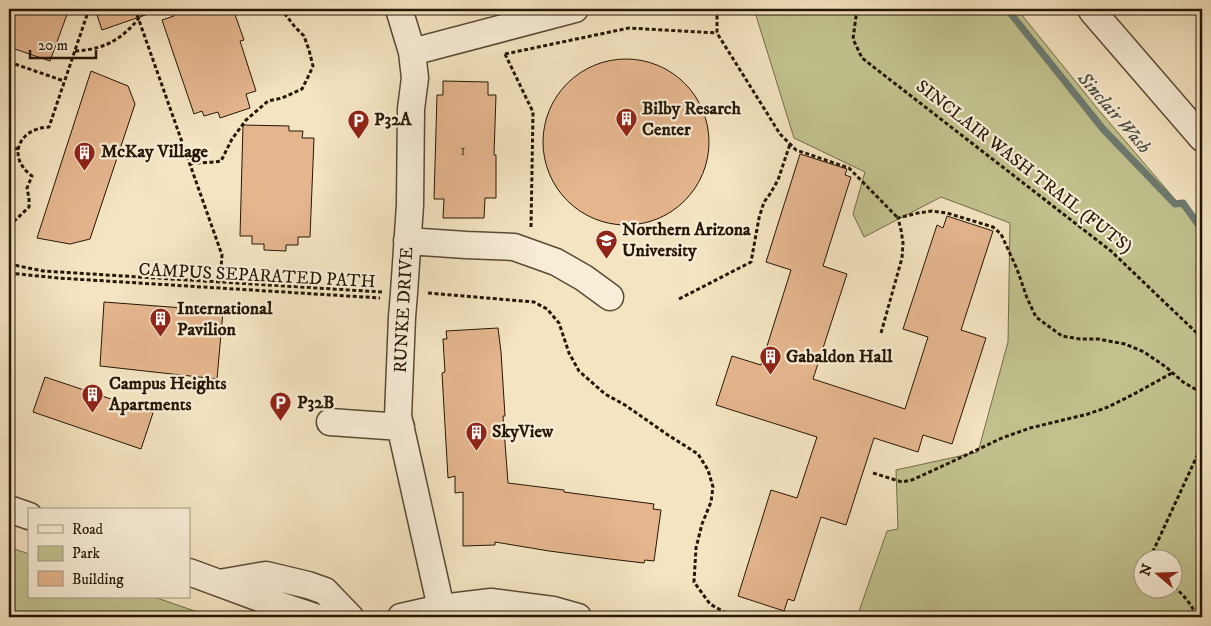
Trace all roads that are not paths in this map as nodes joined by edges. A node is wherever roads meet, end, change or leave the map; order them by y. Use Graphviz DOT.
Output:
graph roads {
  1 [pos="398,9"];
  2 [pos="575,9"];
  3 [pos="1091,9"];
  4 [pos="412,52"];
  5 [pos="1202,138"];
  6 [pos="408,241"];
  7 [pos="610,297"];
  8 [pos="330,422"];
  9 [pos="401,428"];
  10 [pos="9,508"];
  11 [pos="28,516"];
  12 [pos="190,572"];
  13 [pos="219,583"];
  14 [pos="442,608"];
  15 [pos="315,617"];
  16 [pos="350,617"];
  17 [pos="401,617"];
  18 [pos="578,617"];
  1 -- 4 [label="street, RUNKE DRIVE"];
  2 -- 4 [label="street"];
  3 -- 5 [label="street"];
  4 -- 6 [label="street, RUNKE DRIVE"];
  6 -- 7 [label="street"];
  6 -- 9 [label="street, RUNKE DRIVE"];
  8 -- 9 [label="street"];
  9 -- 14 [label="street, RUNKE DRIVE"];
  10 -- 11 [label="street"];
  12 -- 13 [label="street"];
  13 -- 15 [label="street"];
  13 -- 16 [label="street"];
  14 -- 17 [label="street"];
  14 -- 18 [label="street"];
}
